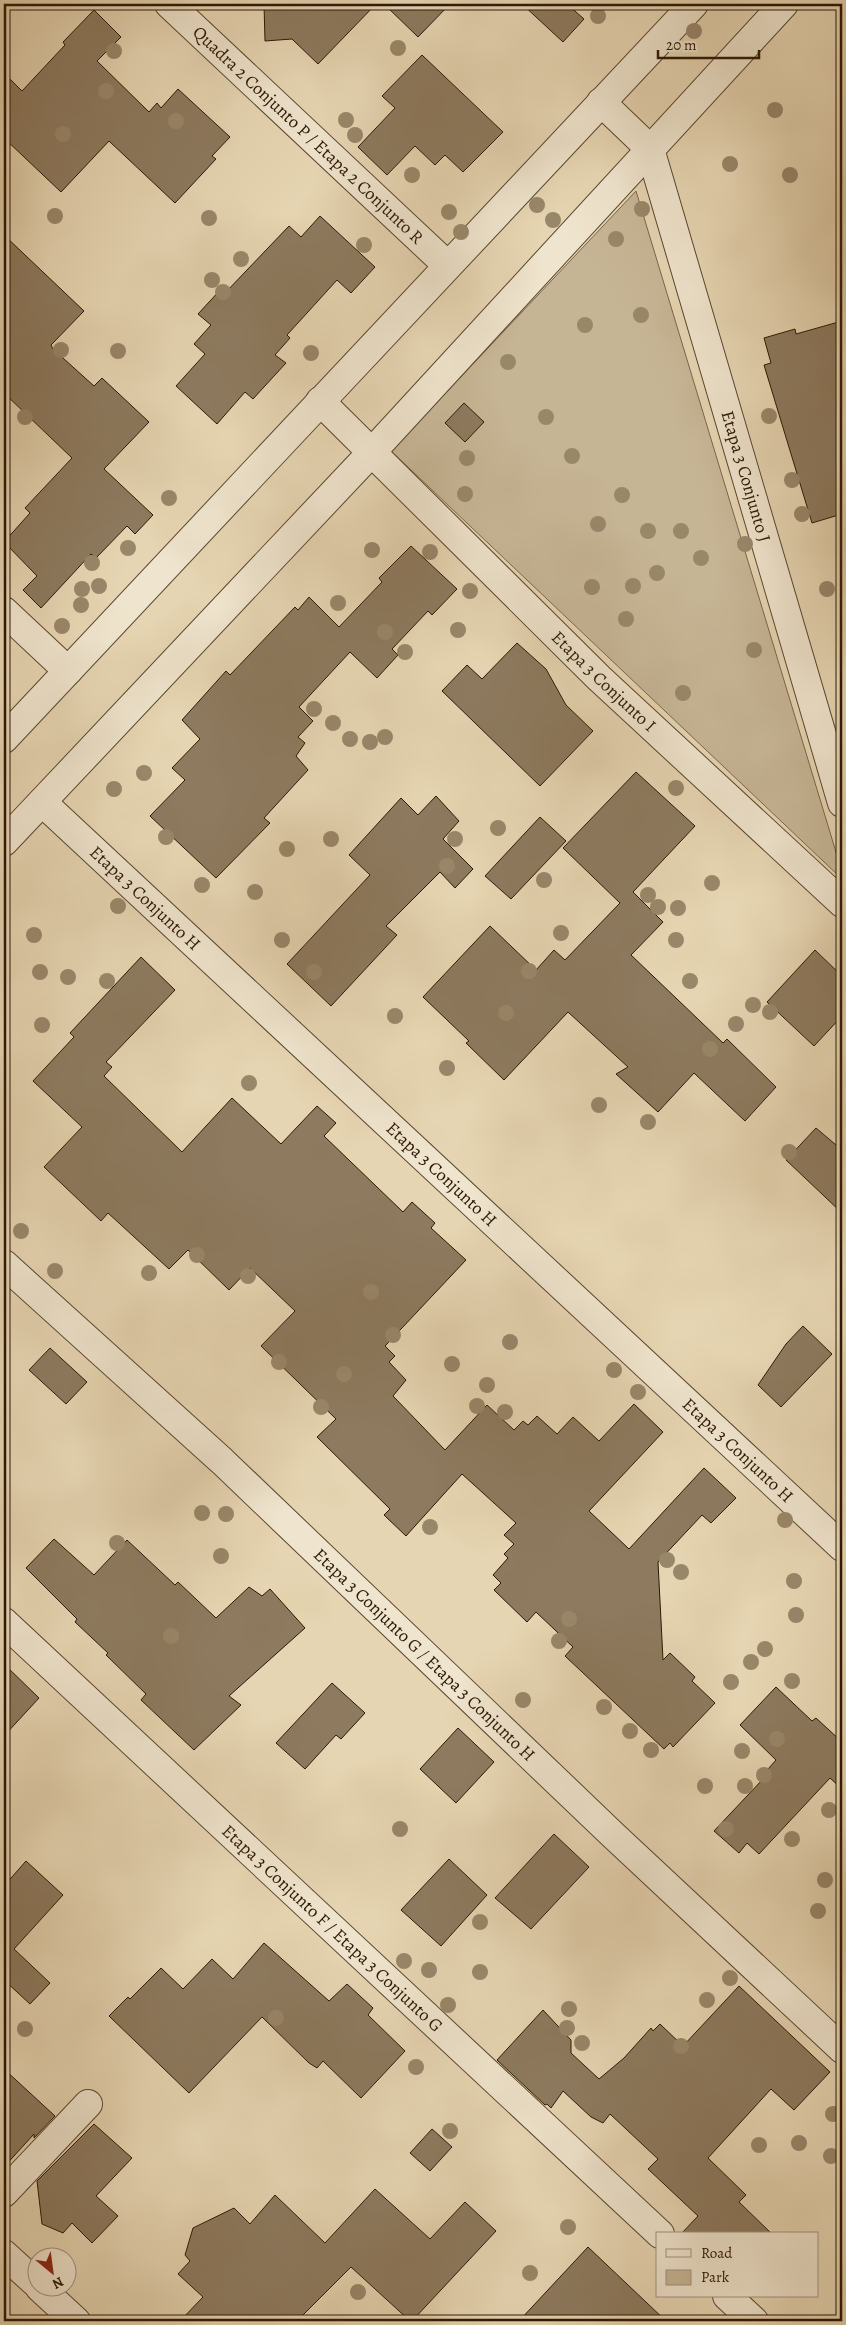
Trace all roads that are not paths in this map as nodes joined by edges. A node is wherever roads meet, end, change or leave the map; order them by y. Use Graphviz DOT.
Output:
graph roads {
  1 [pos="169,4"];
  2 [pos="694,4"];
  3 [pos="784,4"];
  4 [pos="601,102"];
  5 [pos="650,149"];
  6 [pos="448,266"];
  7 [pos="320,401"];
  8 [pos="371,454"];
  9 [pos="4,611"];
  10 [pos="68,671"];
  11 [pos="4,739"];
  12 [pos="42,802"];
  13 [pos="842,803"];
  14 [pos="4,842"];
  15 [pos="842,903"];
  16 [pos="4,1264"];
  17 [pos="842,1547"];
  18 [pos="4,1622"];
  19 [pos="842,2049"];
  20 [pos="88,2104"];
  21 [pos="4,2193"];
  22 [pos="658,2232"];
  23 [pos="4,2254"];
  24 [pos="28,2276"];
  25 [pos="52,2298"];
  26 [pos="730,2298"];
  27 [pos="76,2321"];
  28 [pos="754,2321"];
  1 -- 6 [label="street, Quadra 2 Conjunto P / Etapa 2 Conjunto R"];
  2 -- 4 [label="street"];
  3 -- 5 [label="street"];
  4 -- 5 [label="street"];
  4 -- 6 [label="street"];
  5 -- 8 [label="street"];
  5 -- 13 [label="street, Etapa 3 Conjunto J"];
  6 -- 7 [label="street"];
  7 -- 8 [label="street, Etapa 3 Conjunto I"];
  7 -- 10 [label="street"];
  8 -- 12 [label="street"];
  8 -- 15 [label="street, Etapa 3 Conjunto I"];
  9 -- 10 [label="street"];
  10 -- 11 [label="street"];
  12 -- 14 [label="street"];
  12 -- 17 [label="street, Etapa 3 Conjunto H"];
  16 -- 19 [label="street, Etapa 3 Conjunto G / Etapa 3 Conjunto H"];
  18 -- 22 [label="street, Etapa 3 Conjunto F / Etapa 3 Conjunto G"];
  20 -- 21 [label="street"];
  23 -- 24 [label="street"];
  25 -- 27 [label="street"];
  26 -- 28 [label="street"];
}
